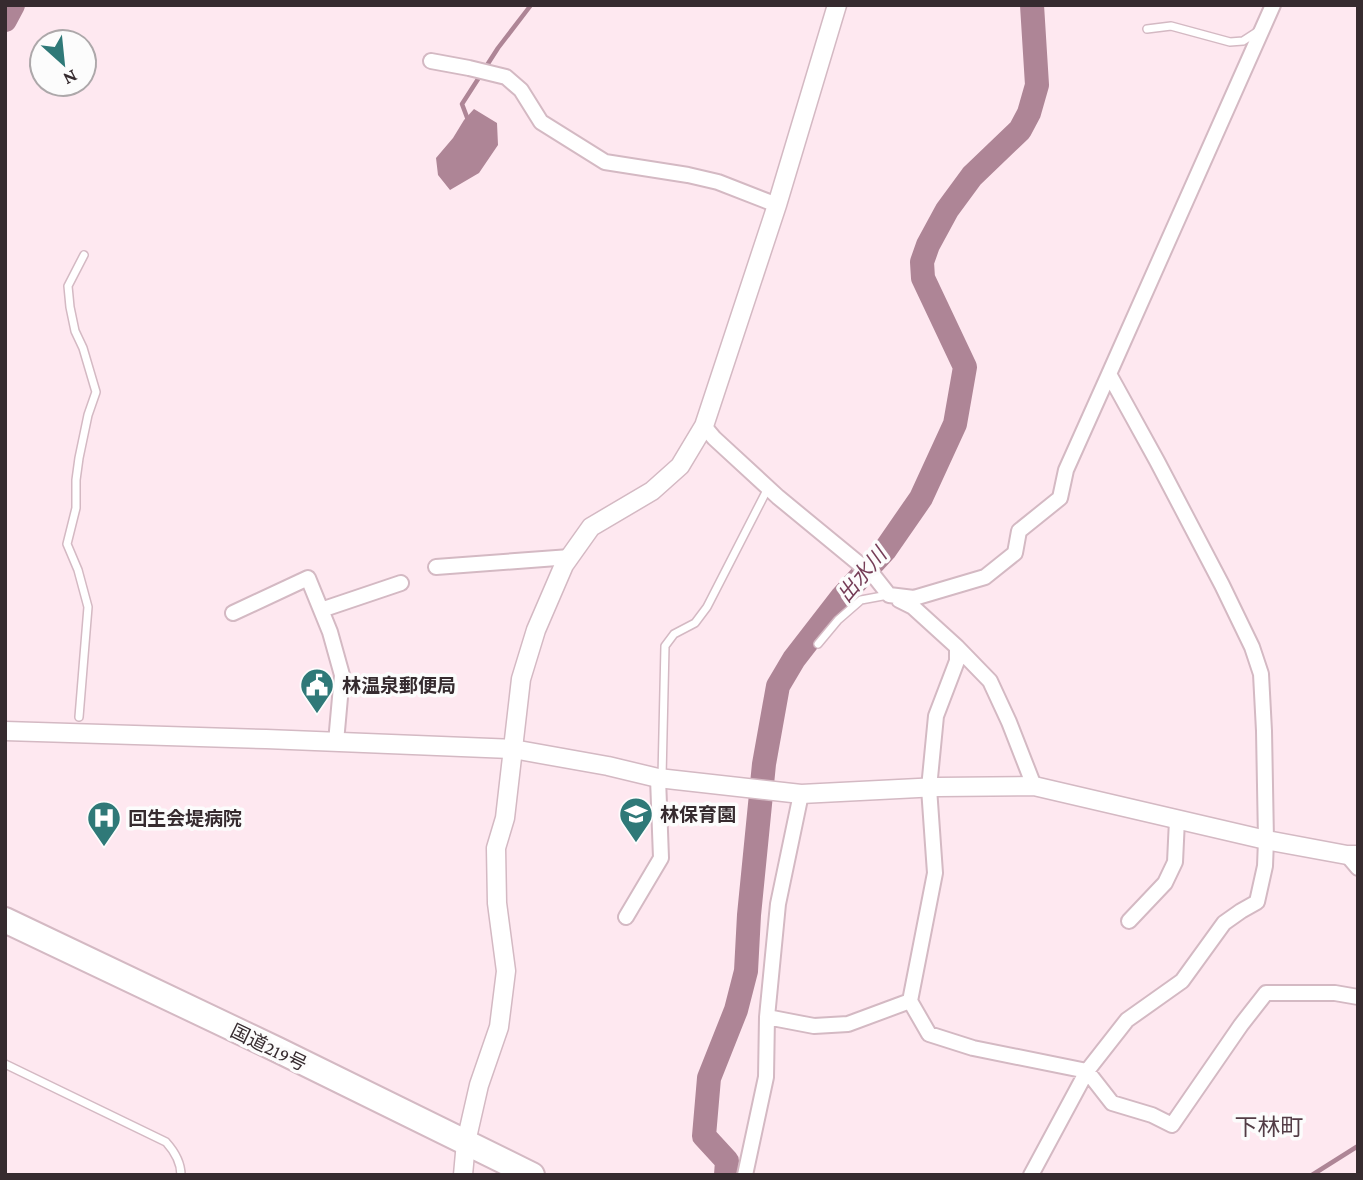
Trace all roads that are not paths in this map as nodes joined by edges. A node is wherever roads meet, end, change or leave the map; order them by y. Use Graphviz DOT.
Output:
graph roads {
  1 [pos="837,5"];
  2 [pos="1273,5"];
  3 [pos="1263,28"];
  4 [pos="1147,29"];
  5 [pos="431,61"];
  6 [pos="777,205"];
  7 [pos="84,255"];
  8 [pos="1109,374"];
  9 [pos="704,426"];
  10 [pos="768,488"];
  11 [pos="570,557"];
  12 [pos="436,566"];
  13 [pos="401,583"];
  14 [pos="889,595"];
  15 [pos="321,610"];
  16 [pos="233,613"];
  17 [pos="818,644"];
  18 [pos="957,647"];
  19 [pos="79,717"];
  20 [pos="5,731"];
  21 [pos="336,742"];
  22 [pos="513,749"];
  23 [pos="660,778"];
  24 [pos="1034,786"];
  25 [pos="929,788"];
  26 [pos="801,794"];
  27 [pos="1177,820"];
  28 [pos="1266,840"];
  29 [pos="1354,859"];
  30 [pos="626,917"];
  31 [pos="5,920"];
  32 [pos="1129,921"];
  33 [pos="1358,997"];
  34 [pos="910,1000"];
  35 [pos="767,1017"];
  36 [pos="5,1065"];
  37 [pos="1087,1071"];
  38 [pos="466,1142"];
  39 [pos="181,1175"];
  40 [pos="463,1175"];
  41 [pos="532,1175"];
  42 [pos="746,1175"];
  43 [pos="1031,1175"];
  1 -- 6 [label="street"];
  2 -- 3 [label="street"];
  3 -- 4 [label="lane"];
  3 -- 8 [label="street"];
  5 -- 6 [label="street"];
  6 -- 9 [label="street"];
  7 -- 19 [label="lane"];
  8 -- 14 [label="street"];
  8 -- 28 [label="street"];
  9 -- 10 [label="street"];
  9 -- 11 [label="street"];
  10 -- 14 [label="street"];
  10 -- 23 [label="lane"];
  11 -- 12 [label="street"];
  11 -- 22 [label="street"];
  13 -- 15 [label="street"];
  14 -- 17 [label="lane"];
  14 -- 18 [label="street"];
  15 -- 16 [label="street"];
  15 -- 21 [label="street"];
  18 -- 24 [label="street"];
  18 -- 25 [label="street"];
  20 -- 21 [label="street"];
  21 -- 22 [label="street"];
  22 -- 23 [label="street"];
  22 -- 38 [label="street"];
  23 -- 26 [label="street"];
  23 -- 30 [label="street"];
  24 -- 25 [label="street"];
  24 -- 27 [label="street"];
  25 -- 26 [label="street"];
  25 -- 34 [label="street"];
  26 -- 35 [label="street"];
  27 -- 28 [label="street"];
  27 -- 32 [label="street"];
  28 -- 29 [label="street"];
  28 -- 37 [label="street"];
  31 -- 38 [label="highway, 国道219号"];
  33 -- 37 [label="street"];
  34 -- 35 [label="street"];
  34 -- 37 [label="street"];
  35 -- 42 [label="street"];
  36 -- 39 [label="lane"];
  37 -- 43 [label="street"];
  38 -- 40 [label="street"];
  38 -- 41 [label="highway, 国道219号"];
}
